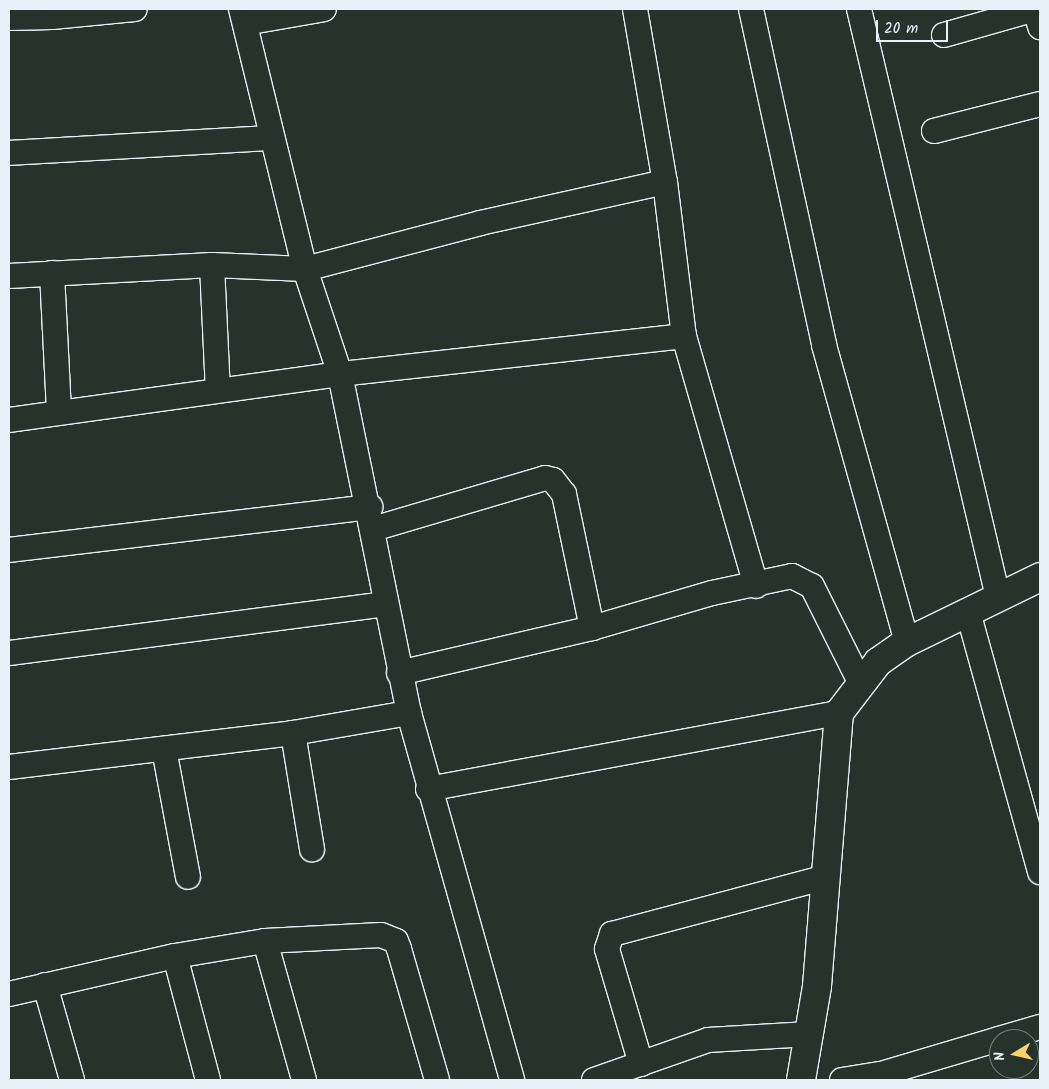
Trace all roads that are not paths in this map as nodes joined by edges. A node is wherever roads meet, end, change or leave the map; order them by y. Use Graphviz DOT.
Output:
graph roads {
  1 [pos="135,9"];
  2 [pos="324,9"];
  3 [pos="635,9"];
  4 [pos="751,9"];
  5 [pos="859,9"];
  6 [pos="95,11"];
  7 [pos="278,13"];
  8 [pos="243,16"];
  9 [pos="9,18"];
  10 [pos="1040,27"];
  11 [pos="944,35"];
  12 [pos="1040,104"];
  13 [pos="934,131"];
  14 [pos="271,138"];
  15 [pos="9,153"];
  16 [pos="665,182"];
  17 [pos="212,265"];
  18 [pos="305,269"];
  19 [pos="52,273"];
  20 [pos="9,276"];
  21 [pos="684,336"];
  22 [pos="340,374"];
  23 [pos="218,390"];
  24 [pos="59,411"];
  25 [pos="9,420"];
  26 [pos="371,518"];
  27 [pos="9,550"];
  28 [pos="1040,577"];
  29 [pos="756,586"];
  30 [pos="998,597"];
  31 [pos="384,604"];
  32 [pos="968,612"];
  33 [pos="592,628"];
  34 [pos="907,642"];
  35 [pos="9,653"];
  36 [pos="400,673"];
  37 [pos="860,684"];
  38 [pos="409,713"];
  39 [pos="839,713"];
  40 [pos="293,733"];
  41 [pos="164,749"];
  42 [pos="9,767"];
  43 [pos="428,789"];
  44 [pos="312,849"];
  45 [pos="1040,872"];
  46 [pos="188,877"];
  47 [pos="826,877"];
  48 [pos="265,941"];
  49 [pos="175,956"];
  50 [pos="45,985"];
  51 [pos="9,994"];
  52 [pos="809,1034"];
  53 [pos="989,1042"];
  54 [pos="641,1064"];
  55 [pos="882,1077"];
  56 [pos="72,1080"];
  57 [pos="208,1080"];
  58 [pos="304,1080"];
  59 [pos="437,1080"];
  60 [pos="512,1080"];
  61 [pos="594,1080"];
  62 [pos="801,1080"];
  63 [pos="842,1080"];
  1 -- 6 [label="street"];
  2 -- 7 [label="street"];
  3 -- 16 [label="street"];
  4 -- 34 [label="street"];
  5 -- 30 [label="street"];
  6 -- 9 [label="street"];
  7 -- 8 [label="street"];
  8 -- 14 [label="street"];
  10 -- 11 [label="street"];
  12 -- 13 [label="street"];
  14 -- 15 [label="street"];
  14 -- 18 [label="street"];
  16 -- 18 [label="street"];
  16 -- 21 [label="street"];
  17 -- 18 [label="street"];
  17 -- 19 [label="street"];
  17 -- 23 [label="street"];
  18 -- 22 [label="street"];
  19 -- 20 [label="street"];
  19 -- 24 [label="street"];
  21 -- 22 [label="street"];
  21 -- 29 [label="street"];
  22 -- 23 [label="street"];
  22 -- 26 [label="street"];
  23 -- 24 [label="street"];
  24 -- 25 [label="street"];
  26 -- 27 [label="street"];
  26 -- 31 [label="street"];
  26 -- 33 [label="street"];
  28 -- 30 [label="main road"];
  29 -- 33 [label="street"];
  29 -- 37 [label="street"];
  30 -- 32 [label="main road"];
  31 -- 35 [label="street"];
  31 -- 36 [label="street"];
  32 -- 34 [label="main road"];
  32 -- 45 [label="street"];
  33 -- 36 [label="street"];
  34 -- 37 [label="main road"];
  36 -- 38 [label="street"];
  37 -- 39 [label="main road"];
  38 -- 40 [label="street"];
  38 -- 43 [label="street"];
  39 -- 43 [label="street"];
  39 -- 47 [label="main road"];
  40 -- 41 [label="street"];
  40 -- 44 [label="street"];
  41 -- 42 [label="street"];
  41 -- 46 [label="street"];
  43 -- 60 [label="street"];
  47 -- 52 [label="main road"];
  47 -- 54 [label="street"];
  48 -- 49 [label="street"];
  48 -- 58 [label="street"];
  48 -- 59 [label="street"];
  49 -- 50 [label="street"];
  49 -- 57 [label="street"];
  50 -- 51 [label="street"];
  50 -- 56 [label="street"];
  52 -- 54 [label="street"];
  52 -- 62 [label="main road"];
  53 -- 55 [label="street"];
  54 -- 61 [label="street"];
  55 -- 63 [label="street"];
}
